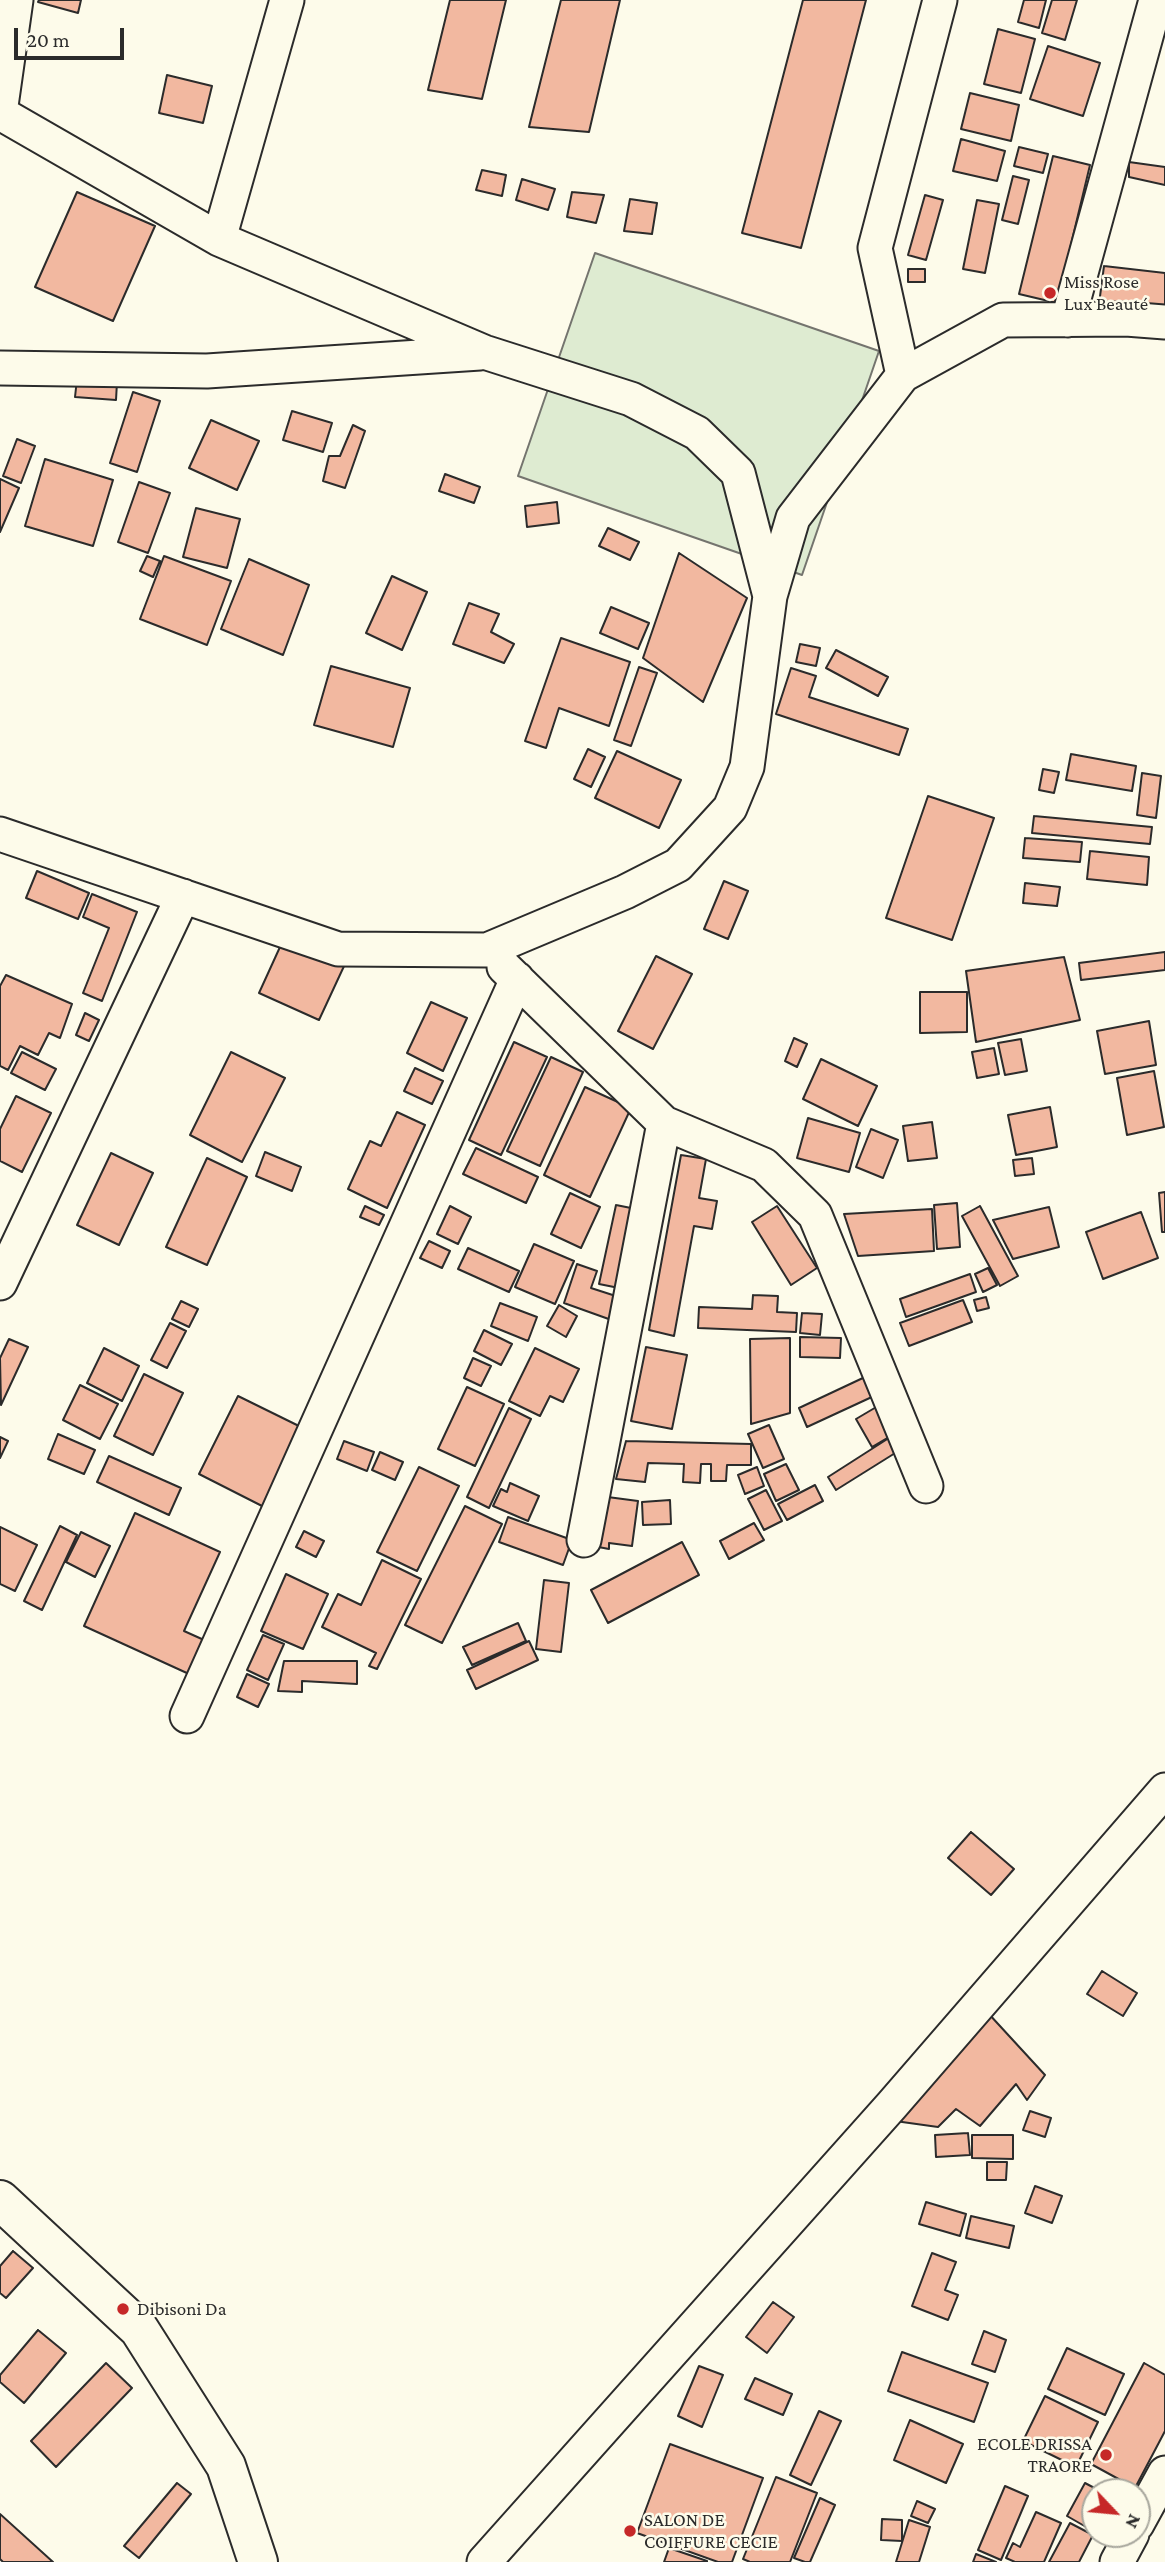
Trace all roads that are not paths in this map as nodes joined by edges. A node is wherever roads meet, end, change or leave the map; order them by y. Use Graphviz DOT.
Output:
graph roads {
  1 [pos="16,0"];
  2 [pos="288,0"];
  3 [pos="940,0"];
  4 [pos="1156,0"];
  5 [pos="0,113"];
  6 [pos="219,239"];
  7 [pos="1068,320"];
  8 [pos="1165,322"];
  9 [pos="484,352"];
  10 [pos="0,368"];
  11 [pos="902,375"];
  12 [pos="770,596"];
  13 [pos="0,834"];
  14 [pos="183,897"];
  15 [pos="487,950"];
  16 [pos="517,979"];
  17 [pos="664,1123"];
  18 [pos="0,1283"];
  19 [pos="926,1486"];
  20 [pos="584,1540"];
  21 [pos="187,1716"];
  22 [pos="1165,1790"];
  23 [pos="0,2200"];
  24 [pos="1165,2473"];
  25 [pos="1151,2498"];
  26 [pos="258,2562"];
  27 [pos="484,2562"];
  1 -- 5 [label="street"];
  2 -- 6 [label="street"];
  3 -- 11 [label="street"];
  4 -- 7 [label="street"];
  5 -- 6 [label="street"];
  6 -- 9 [label="street"];
  7 -- 8 [label="street"];
  7 -- 11 [label="street"];
  9 -- 10 [label="street"];
  9 -- 12 [label="street"];
  11 -- 12 [label="street"];
  12 -- 15 [label="street"];
  13 -- 14 [label="street"];
  14 -- 15 [label="street"];
  14 -- 18 [label="street"];
  15 -- 16 [label="street"];
  16 -- 17 [label="street"];
  16 -- 21 [label="street"];
  17 -- 19 [label="street"];
  17 -- 20 [label="street"];
  22 -- 27 [label="street"];
  23 -- 26 [label="street"];
  24 -- 25 [label="street"];
}
